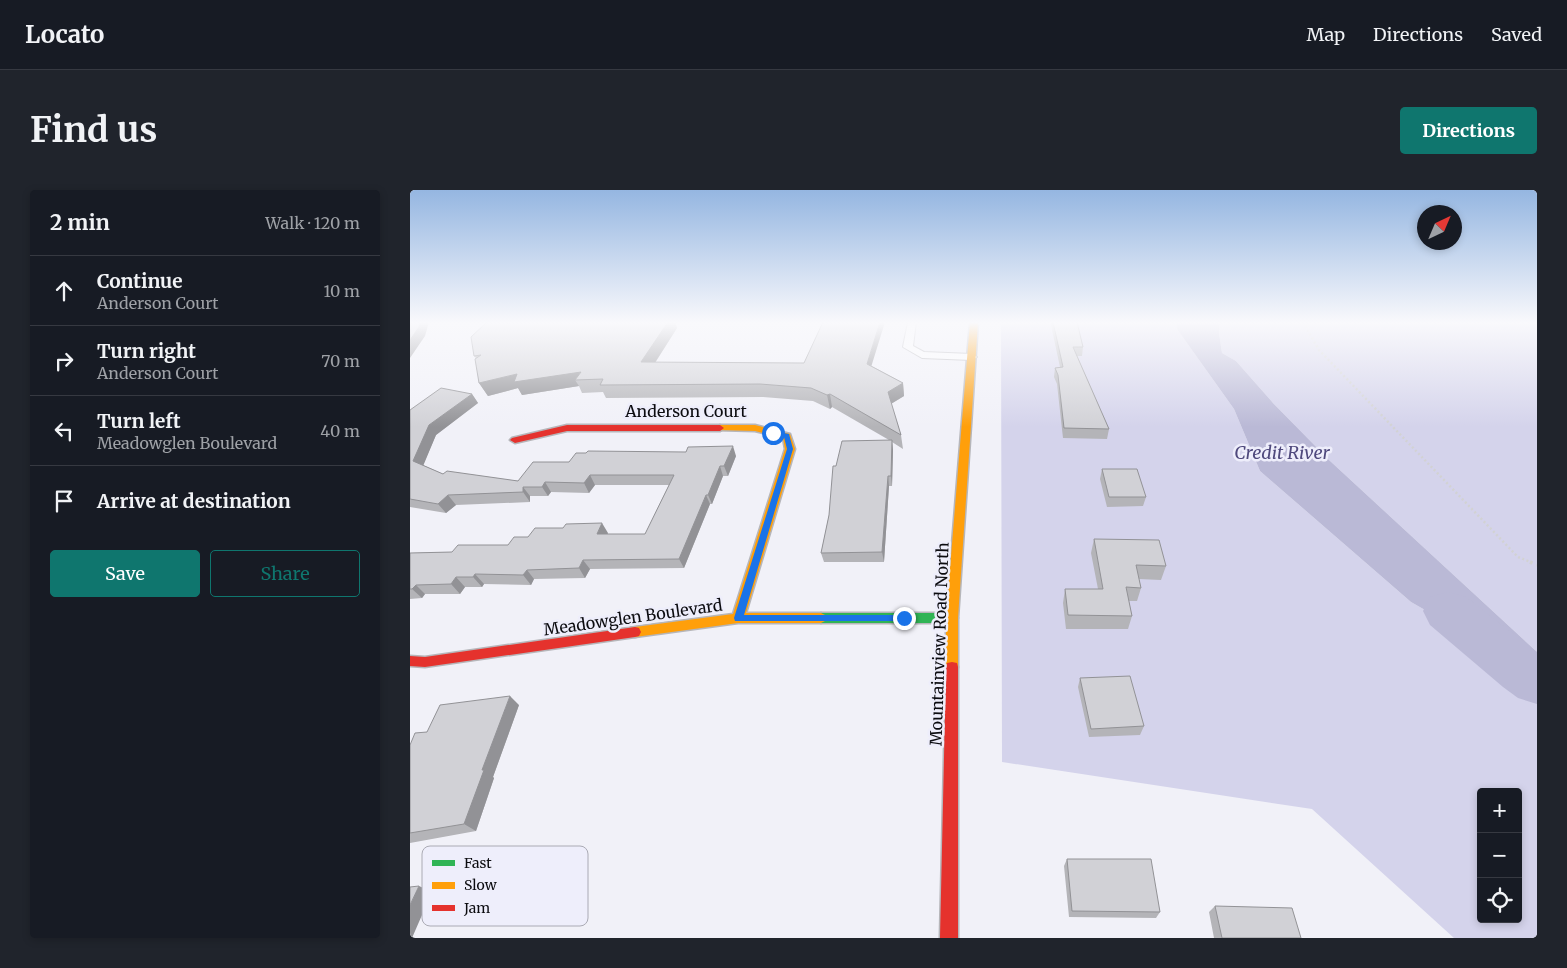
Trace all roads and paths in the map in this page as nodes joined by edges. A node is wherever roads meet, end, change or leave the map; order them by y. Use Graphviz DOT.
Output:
graph roads {
  1 [pos="972,357"];
  2 [pos="1326,357"];
  3 [pos="516,440"];
  4 [pos="1537,565"];
  5 [pos="738,618"];
  6 [pos="952,618"];
  7 [pos="410,662"];
  8 [pos="950,938"];
  1 -- 6 [label="street, Mountainview Road North"];
  2 -- 4 [label="path"];
  3 -- 5 [label="street, Anderson Court"];
  5 -- 6 [label="street, Meadowglen Boulevard"];
  5 -- 7 [label="street, Meadowglen Boulevard"];
  6 -- 8 [label="street, Mountainview Road North"];
}
